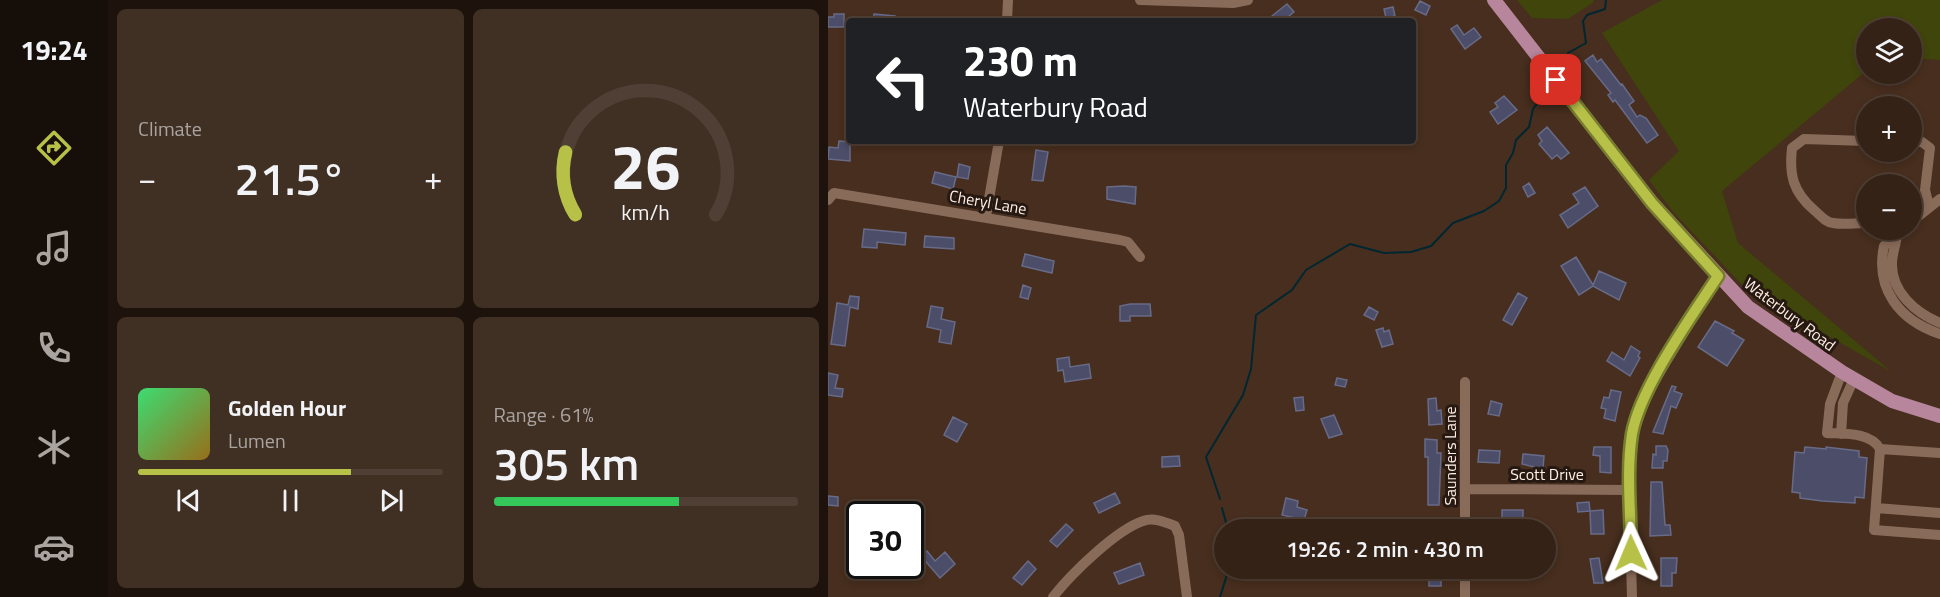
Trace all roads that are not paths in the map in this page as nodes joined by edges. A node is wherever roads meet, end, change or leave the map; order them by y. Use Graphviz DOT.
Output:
graph roads {
  1 [pos="1008,0"];
  2 [pos="1140,0"];
  3 [pos="1248,0"];
  4 [pos="1494,0"];
  5 [pos="1006,18"];
  6 [pos="1856,141"];
  7 [pos="1922,142"];
  8 [pos="998,144"];
  9 [pos="1940,199"];
  10 [pos="828,201"];
  11 [pos="1929,206"];
  12 [pos="1922,212"];
  13 [pos="986,216"];
  14 [pos="1856,223"];
  15 [pos="1898,240"];
  16 [pos="1140,257"];
  17 [pos="1718,276"];
  18 [pos="1905,306"];
  19 [pos="1940,323"];
  20 [pos="1940,334"];
  21 [pos="1848,375"];
  22 [pos="1465,382"];
  23 [pos="1939,415"];
  24 [pos="1841,434"];
  25 [pos="1880,448"];
  26 [pos="1940,453"];
  27 [pos="1465,489"];
  28 [pos="1629,490"];
  29 [pos="1876,508"];
  30 [pos="1940,513"];
  31 [pos="1465,519"];
  32 [pos="1940,535"];
  33 [pos="1465,579"];
  34 [pos="1053,597"];
  35 [pos="1187,597"];
  36 [pos="1465,597"];
  37 [pos="1632,597"];
  1 -- 5 [label="street"];
  2 -- 3 [label="street"];
  4 -- 17 [label="main road, Waterbury Road"];
  6 -- 14 [label="street"];
  7 -- 11 [label="street"];
  8 -- 13 [label="street"];
  9 -- 11 [label="street"];
  10 -- 13 [label="street, Cheryl Lane"];
  11 -- 12 [label="street"];
  13 -- 16 [label="street, Cheryl Lane"];
  15 -- 18 [label="street"];
  17 -- 21 [label="main road, Waterbury Road"];
  17 -- 28 [label="street"];
  18 -- 19 [label="street"];
  18 -- 20 [label="street"];
  21 -- 23 [label="main road, Waterbury Road"];
  21 -- 24 [label="street"];
  21 -- 24 [label="street"];
  22 -- 27 [label="street, Saunders Lane"];
  24 -- 25 [label="street"];
  25 -- 26 [label="street"];
  25 -- 29 [label="street"];
  27 -- 28 [label="street, Scott Drive"];
  27 -- 31 [label="street, Saunders Lane"];
  28 -- 37 [label="street"];
  29 -- 30 [label="street"];
  29 -- 32 [label="street"];
  33 -- 36 [label="street"];
  34 -- 35 [label="street"];
}
